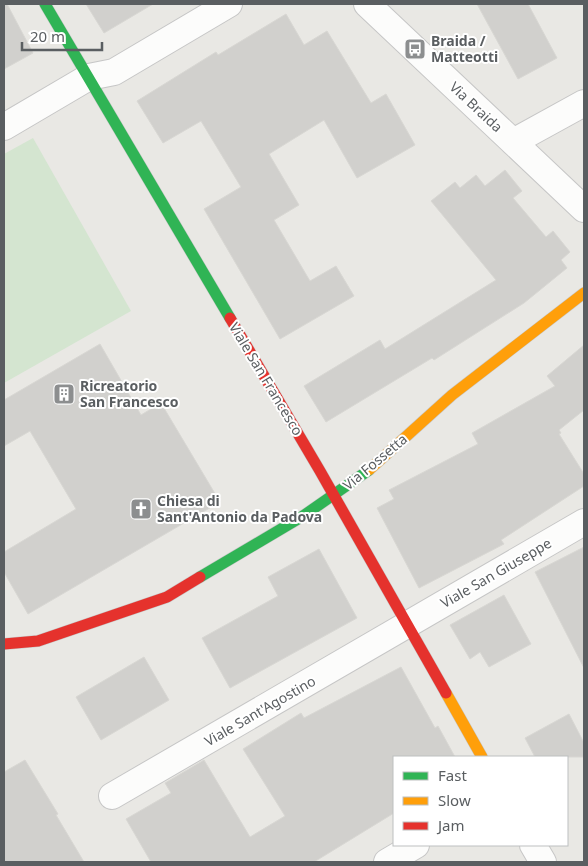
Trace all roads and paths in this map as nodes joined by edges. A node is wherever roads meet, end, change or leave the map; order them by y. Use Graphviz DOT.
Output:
graph roads {
  1 [pos="45,4"];
  2 [pos="229,4"];
  3 [pos="367,4"];
  4 [pos="89,77"];
  5 [pos="584,103"];
  6 [pos="4,127"];
  7 [pos="513,142"];
  8 [pos="563,189"];
  9 [pos="584,209"];
  10 [pos="584,224"];
  11 [pos="584,293"];
  12 [pos="334,496"];
  13 [pos="584,522"];
  14 [pos="408,625"];
  15 [pos="4,644"];
  16 [pos="481,756"];
  17 [pos="112,796"];
  18 [pos="414,846"];
  19 [pos="534,846"];
  20 [pos="387,862"];
  21 [pos="543,862"];
  1 -- 4 [label="street, Viale San Francesco"];
  2 -- 4 [label="street"];
  3 -- 7 [label="street, Via Braida"];
  4 -- 6 [label="street"];
  4 -- 12 [label="street, Viale San Francesco"];
  5 -- 7 [label="street"];
  7 -- 8 [label="street, Via Braida"];
  8 -- 9 [label="street, Via Braida"];
  8 -- 10 [label="street"];
  11 -- 12 [label="street, Via Fossetta"];
  12 -- 14 [label="street, Viale San Francesco"];
  12 -- 15 [label="street, Via Fossetta"];
  13 -- 14 [label="street, Viale San Giuseppe"];
  14 -- 16 [label="street, Viale San Francesco"];
  14 -- 17 [label="street, Viale Sant'Agostino"];
  18 -- 20 [label="street"];
  19 -- 21 [label="street"];
}
